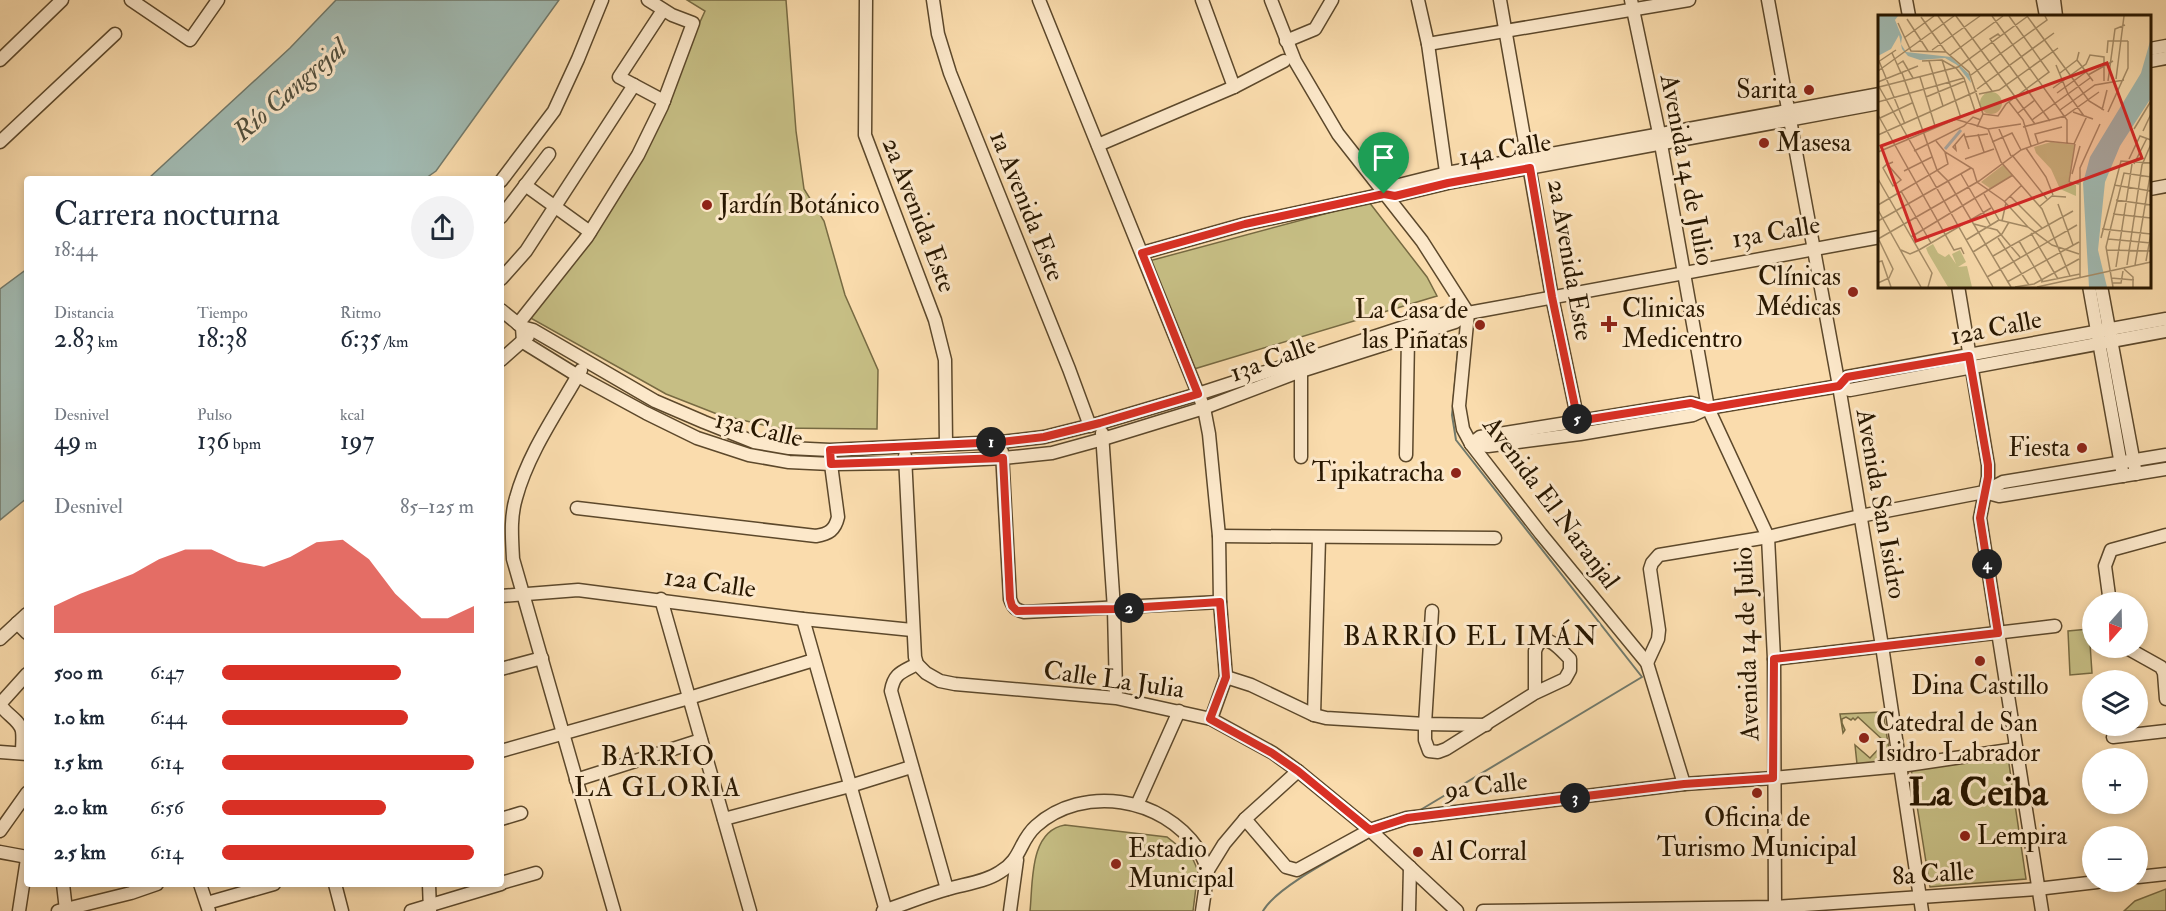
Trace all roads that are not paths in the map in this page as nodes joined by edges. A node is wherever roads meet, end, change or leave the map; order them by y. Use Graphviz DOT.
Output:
graph roads {
  1 [pos="62,0"];
  2 [pos="131,0"];
  3 [pos="218,0"];
  4 [pos="602,0"];
  5 [pos="648,0"];
  6 [pos="866,0"];
  7 [pos="933,0"];
  8 [pos="1039,0"];
  9 [pos="1202,0"];
  10 [pos="1271,0"];
  11 [pos="1332,0"];
  12 [pos="1418,0"];
  13 [pos="1500,0"];
  14 [pos="1689,0"];
  15 [pos="1768,0"];
  16 [pos="1906,0"];
  17 [pos="2043,0"];
  18 [pos="2054,0"];
  19 [pos="1632,5"];
  20 [pos="663,10"];
  21 [pos="1909,15"];
  22 [pos="2046,15"];
  23 [pos="2056,15"];
  24 [pos="1505,30"];
  25 [pos="115,34"];
  26 [pos="1286,41"];
  27 [pos="1428,44"];
  28 [pos="2166,46"];
  29 [pos="2151,49"];
  30 [pos="2166,58"];
  31 [pos="0,60"];
  32 [pos="2151,60"];
  33 [pos="1284,62"];
  34 [pos="634,85"];
  35 [pos="1234,87"];
  36 [pos="1878,94"];
  37 [pos="664,101"];
  38 [pos="1878,103"];
  39 [pos="1789,115"];
  40 [pos="1659,138"];
  41 [pos="0,142"];
  42 [pos="1098,145"];
  43 [pos="549,154"];
  44 [pos="1530,163"];
  45 [pos="504,176"];
  46 [pos="1447,178"];
  47 [pos="525,185"];
  48 [pos="2166,186"];
  49 [pos="2151,189"];
  50 [pos="1384,194"];
  51 [pos="555,207"];
  52 [pos="504,213"];
  53 [pos="590,232"];
  54 [pos="1878,237"];
  55 [pos="1813,249"];
  56 [pos="1142,253"];
  57 [pos="1683,272"];
  58 [pos="504,276"];
  59 [pos="1958,288"];
  60 [pos="2090,288"];
  61 [pos="2101,288"];
  62 [pos="1552,297"];
  63 [pos="504,312"];
  64 [pos="1468,313"];
  65 [pos="2166,319"];
  66 [pos="524,327"];
  67 [pos="2166,331"];
  68 [pos="1406,332"];
  69 [pos="2104,337"];
  70 [pos="523,342"];
  71 [pos="504,358"];
  72 [pos="586,361"];
  73 [pos="1970,362"];
  74 [pos="1299,365"];
  75 [pos="578,376"];
  76 [pos="1839,386"];
  77 [pos="1198,394"];
  78 [pos="1204,408"];
  79 [pos="1708,408"];
  80 [pos="1578,421"];
  81 [pos="704,422"];
  82 [pos="1095,424"];
  83 [pos="697,438"];
  84 [pos="1103,439"];
  85 [pos="1001,442"];
  86 [pos="946,444"];
  87 [pos="1472,444"];
  88 [pos="904,446"];
  89 [pos="830,450"];
  90 [pos="1406,455"];
  91 [pos="2166,455"];
  92 [pos="1301,457"];
  93 [pos="1003,458"];
  94 [pos="2134,460"];
  95 [pos="905,463"];
  96 [pos="2120,463"];
  97 [pos="831,464"];
  98 [pos="2166,469"];
  99 [pos="2129,475"];
  100 [pos="1984,492"];
  101 [pos="577,508"];
  102 [pos="1860,516"];
  103 [pos="1219,536"];
  104 [pos="2166,536"];
  105 [pos="1768,537"];
  106 [pos="1319,538"];
  107 [pos="1495,538"];
  108 [pos="2109,592"];
  109 [pos="524,593"];
  110 [pos="504,596"];
  111 [pos="661,599"];
  112 [pos="1220,602"];
  113 [pos="1114,609"];
  114 [pos="1432,611"];
  115 [pos="24,617"];
  116 [pos="803,619"];
  117 [pos="17,623"];
  118 [pos="2055,626"];
  119 [pos="24,630"];
  120 [pos="912,630"];
  121 [pos="1998,633"];
  122 [pos="0,639"];
  123 [pos="1882,646"];
  124 [pos="542,658"];
  125 [pos="2144,658"];
  126 [pos="1774,659"];
  127 [pos="814,660"];
  128 [pos="1647,663"];
  129 [pos="917,664"];
  130 [pos="504,668"];
  131 [pos="24,677"];
  132 [pos="1226,677"];
  133 [pos="1116,692"];
  134 [pos="1535,693"];
  135 [pos="689,698"];
  136 [pos="2166,699"];
  137 [pos="1179,711"];
  138 [pos="1314,715"];
  139 [pos="1210,719"];
  140 [pos="1425,724"];
  141 [pos="1487,725"];
  142 [pos="2166,731"];
  143 [pos="563,734"];
  144 [pos="2113,737"];
  145 [pos="701,740"];
  146 [pos="2016,749"];
  147 [pos="504,750"];
  148 [pos="0,752"];
  149 [pos="24,753"];
  150 [pos="1901,766"];
  151 [pos="911,767"];
  152 [pos="1298,771"];
  153 [pos="1773,778"];
  154 [pos="576,780"];
  155 [pos="1684,784"];
  156 [pos="850,786"];
  157 [pos="24,797"];
  158 [pos="1137,805"];
  159 [pos="521,813"];
  160 [pos="504,818"];
  161 [pos="724,819"];
  162 [pos="1245,819"];
  163 [pos="1370,830"];
  164 [pos="0,831"];
  165 [pos="0,852"];
  166 [pos="24,857"];
  167 [pos="1017,860"];
  168 [pos="1410,867"];
  169 [pos="1208,870"];
  170 [pos="536,873"];
  171 [pos="2166,874"];
  172 [pos="2148,877"];
  173 [pos="24,878"];
  174 [pos="504,883"];
  175 [pos="2082,884"];
  176 [pos="63,887"];
  177 [pos="148,887"];
  178 [pos="201,887"];
  179 [pos="265,887"];
  180 [pos="336,887"];
  181 [pos="429,887"];
  182 [pos="492,887"];
  183 [pos="946,889"];
  184 [pos="2037,889"];
  185 [pos="1920,897"];
  186 [pos="208,907"];
  187 [pos="430,908"];
  188 [pos="1775,909"];
  189 [pos="62,910"];
  190 [pos="1648,910"];
  191 [pos="19,911"];
  192 [pos="342,911"];
  193 [pos="411,911"];
  194 [pos="614,911"];
  195 [pos="750,911"];
  196 [pos="885,911"];
  197 [pos="1010,911"];
  198 [pos="1202,911"];
  199 [pos="1409,911"];
  200 [pos="1457,911"];
  201 [pos="1483,911"];
  202 [pos="1922,911"];
  203 [pos="2042,911"];
  1 -- 31 [label="street"];
  2 -- 3 [label="street"];
  4 -- 45 [label="street"];
  5 -- 20 [label="street"];
  6 -- 86 [label="street, 2a Avenida Este"];
  7 -- 82 [label="street, 1a Avenida Este"];
  8 -- 42 [label="street"];
  9 -- 35 [label="street"];
  10 -- 26 [label="street"];
  11 -- 26 [label="street"];
  12 -- 27 [label="street"];
  13 -- 24 [label="street, 2a Avenida Este"];
  14 -- 19 [label="street"];
  15 -- 39 [label="street, Avenida San Isidro"];
  16 -- 21 [label="street"];
  17 -- 22 [label="street"];
  18 -- 23 [label="street"];
  19 -- 24 [label="street"];
  19 -- 40 [label="street, Avenida 14 de Julio"];
  20 -- 34 [label="street"];
  20 -- 37 [label="street"];
  24 -- 27 [label="street"];
  24 -- 44 [label="street, 2a Avenida Este"];
  25 -- 41 [label="street"];
  26 -- 50 [label="street"];
  27 -- 46 [label="street"];
  28 -- 29 [label="street"];
  30 -- 32 [label="street"];
  33 -- 35 [label="street"];
  34 -- 37 [label="street"];
  34 -- 51 [label="street"];
  35 -- 42 [label="street"];
  36 -- 39 [label="street, 14a Calle"];
  37 -- 53 [label="street"];
  38 -- 39 [label="street, 14a Calle"];
  39 -- 40 [label="street, 14a Calle"];
  39 -- 55 [label="street, Avenida San Isidro"];
  40 -- 44 [label="street, 14a Calle"];
  40 -- 57 [label="street, Avenida 14 de Julio"];
  42 -- 56 [label="street"];
  43 -- 47 [label="street"];
  44 -- 46 [label="street, 14a Calle"];
  44 -- 62 [label="street, 2a Avenida Este"];
  46 -- 50 [label="street, 14a Calle"];
  47 -- 51 [label="street"];
  47 -- 52 [label="street"];
  48 -- 49 [label="street"];
  50 -- 56 [label="street"];
  50 -- 64 [label="street"];
  51 -- 53 [label="street"];
  51 -- 58 [label="street"];
  53 -- 66 [label="street"];
  54 -- 55 [label="street, 13a Calle"];
  55 -- 57 [label="street, 13a Calle"];
  55 -- 76 [label="street, Avenida San Isidro"];
  56 -- 77 [label="street"];
  57 -- 62 [label="street, 13a Calle"];
  57 -- 79 [label="street, Avenida 14 de Julio"];
  59 -- 73 [label="street"];
  60 -- 69 [label="street"];
  61 -- 69 [label="street"];
  62 -- 64 [label="street, 13a Calle"];
  62 -- 80 [label="street, 2a Avenida Este"];
  63 -- 66 [label="street, 13a Calle"];
  64 -- 68 [label="street, 13a Calle"];
  64 -- 87 [label="street, Avenida El Naranjal"];
  65 -- 69 [label="street, 12a Calle"];
  66 -- 70 [label="street"];
  66 -- 72 [label="street, 13a Calle"];
  67 -- 69 [label="street, 12a Calle"];
  68 -- 74 [label="street, 13a Calle"];
  68 -- 90 [label="street"];
  69 -- 73 [label="street, 12a Calle"];
  69 -- 94 [label="street"];
  69 -- 96 [label="street"];
  70 -- 71 [label="street"];
  70 -- 75 [label="street, 13a Calle"];
  72 -- 75 [label="street"];
  72 -- 81 [label="street, 13a Calle"];
  73 -- 76 [label="street, 12a Calle"];
  73 -- 100 [label="street"];
  74 -- 77 [label="street, 13a Calle"];
  74 -- 78 [label="street, 13a Calle"];
  74 -- 92 [label="street"];
  75 -- 83 [label="street, 13a Calle"];
  75 -- 109 [label="street"];
  76 -- 79 [label="street, 12a Calle"];
  76 -- 102 [label="street, Avenida San Isidro"];
  77 -- 78 [label="street"];
  77 -- 82 [label="street, 13a Calle"];
  78 -- 84 [label="street, 13a Calle"];
  78 -- 103 [label="street"];
  79 -- 80 [label="street, 12a Calle"];
  79 -- 87 [label="street, 12a Calle"];
  79 -- 105 [label="street, Avenida 14 de Julio"];
  80 -- 87 [label="street, 12a Calle"];
  81 -- 83 [label="street"];
  81 -- 89 [label="street, 13a Calle"];
  82 -- 84 [label="street, 1a Avenida Este"];
  82 -- 85 [label="street, 13a Calle"];
  83 -- 97 [label="street, 13a Calle"];
  84 -- 93 [label="street, 13a Calle"];
  84 -- 113 [label="street, 1a Avenida Este"];
  85 -- 86 [label="street, 13a Calle"];
  85 -- 93 [label="street"];
  86 -- 88 [label="street, 13a Calle"];
  87 -- 128 [label="street, Avenida El Naranjal"];
  88 -- 89 [label="street, 13a Calle"];
  88 -- 95 [label="street"];
  89 -- 97 [label="street"];
  91 -- 94 [label="street"];
  93 -- 95 [label="street, 13a Calle"];
  93 -- 113 [label="street"];
  94 -- 96 [label="street"];
  94 -- 99 [label="street"];
  95 -- 97 [label="street, 13a Calle"];
  95 -- 120 [label="street"];
  96 -- 99 [label="street"];
  96 -- 100 [label="street"];
  97 -- 101 [label="street"];
  98 -- 99 [label="street"];
  99 -- 100 [label="street"];
  100 -- 102 [label="street"];
  100 -- 121 [label="street"];
  102 -- 105 [label="street"];
  102 -- 123 [label="street, Avenida San Isidro"];
  103 -- 106 [label="street"];
  103 -- 112 [label="street"];
  104 -- 108 [label="street"];
  105 -- 126 [label="street, Avenida 14 de Julio"];
  105 -- 128 [label="street"];
  106 -- 107 [label="street"];
  106 -- 138 [label="street"];
  109 -- 110 [label="street, 12a Calle"];
  109 -- 111 [label="street, 12a Calle"];
  109 -- 124 [label="street"];
  111 -- 116 [label="street, 12a Calle"];
  111 -- 135 [label="street"];
  112 -- 113 [label="street"];
  112 -- 132 [label="street"];
  113 -- 133 [label="street, 1a Avenida Este"];
  114 -- 140 [label="street"];
  115 -- 117 [label="street"];
  116 -- 120 [label="street, 12a Calle"];
  116 -- 127 [label="street"];
  117 -- 119 [label="street"];
  117 -- 122 [label="street"];
  118 -- 121 [label="street"];
  120 -- 129 [label="street"];
  121 -- 123 [label="street"];
  121 -- 146 [label="street"];
  123 -- 126 [label="street"];
  123 -- 150 [label="street, Avenida San Isidro"];
  124 -- 130 [label="street"];
  124 -- 143 [label="street"];
  125 -- 136 [label="street"];
  126 -- 153 [label="street, Avenida 14 de Julio"];
  127 -- 135 [label="street"];
  127 -- 156 [label="street"];
  128 -- 155 [label="street, Avenida El Naranjal"];
  129 -- 137 [label="street, Calle La Julia"];
  129 -- 151 [label="street"];
  131 -- 149 [label="street"];
  132 -- 138 [label="street"];
  132 -- 139 [label="street"];
  134 -- 141 [label="street"];
  135 -- 143 [label="street"];
  135 -- 145 [label="street"];
  137 -- 139 [label="street, Calle La Julia"];
  137 -- 158 [label="street"];
  138 -- 140 [label="street"];
  139 -- 152 [label="street, Calle La Julia"];
  140 -- 141 [label="street"];
  140 -- 141 [label="street"];
  142 -- 144 [label="street"];
  143 -- 147 [label="street"];
  143 -- 154 [label="street"];
  145 -- 154 [label="street"];
  145 -- 161 [label="street"];
  146 -- 150 [label="street, 9a Calle"];
  146 -- 184 [label="street"];
  148 -- 149 [label="street"];
  150 -- 153 [label="street, 9a Calle"];
  150 -- 185 [label="street, Avenida San Isidro"];
  151 -- 156 [label="street"];
  151 -- 183 [label="street"];
  152 -- 162 [label="street"];
  152 -- 163 [label="street, Calle La Julia"];
  153 -- 155 [label="street, 9a Calle"];
  153 -- 188 [label="street, Avenida 14 de Julio"];
  154 -- 194 [label="street"];
  155 -- 163 [label="street, 9a Calle"];
  156 -- 161 [label="street"];
  156 -- 196 [label="street"];
  157 -- 164 [label="street"];
  158 -- 167 [label="street"];
  158 -- 169 [label="street"];
  159 -- 160 [label="street"];
  161 -- 195 [label="street"];
  162 -- 163 [label="street, 9a Calle"];
  162 -- 169 [label="street"];
  163 -- 168 [label="street, Calle La Julia"];
  165 -- 166 [label="street"];
  167 -- 183 [label="street"];
  167 -- 197 [label="street"];
  168 -- 199 [label="street"];
  168 -- 200 [label="street, Calle La Julia"];
  169 -- 198 [label="street"];
  170 -- 174 [label="street"];
  171 -- 172 [label="street"];
  173 -- 191 [label="street"];
  175 -- 184 [label="street, 8a Calle"];
  176 -- 189 [label="street"];
  177 -- 189 [label="street"];
  178 -- 186 [label="street"];
  179 -- 186 [label="street"];
  180 -- 192 [label="street"];
  181 -- 187 [label="street"];
  182 -- 187 [label="street"];
  183 -- 196 [label="street"];
  184 -- 185 [label="street, 8a Calle"];
  184 -- 203 [label="street"];
  185 -- 188 [label="street, 8a Calle"];
  185 -- 202 [label="street, Avenida San Isidro"];
  187 -- 193 [label="street"];
  188 -- 190 [label="street, 8a Calle"];
  190 -- 201 [label="street, 8a Calle"];
}
